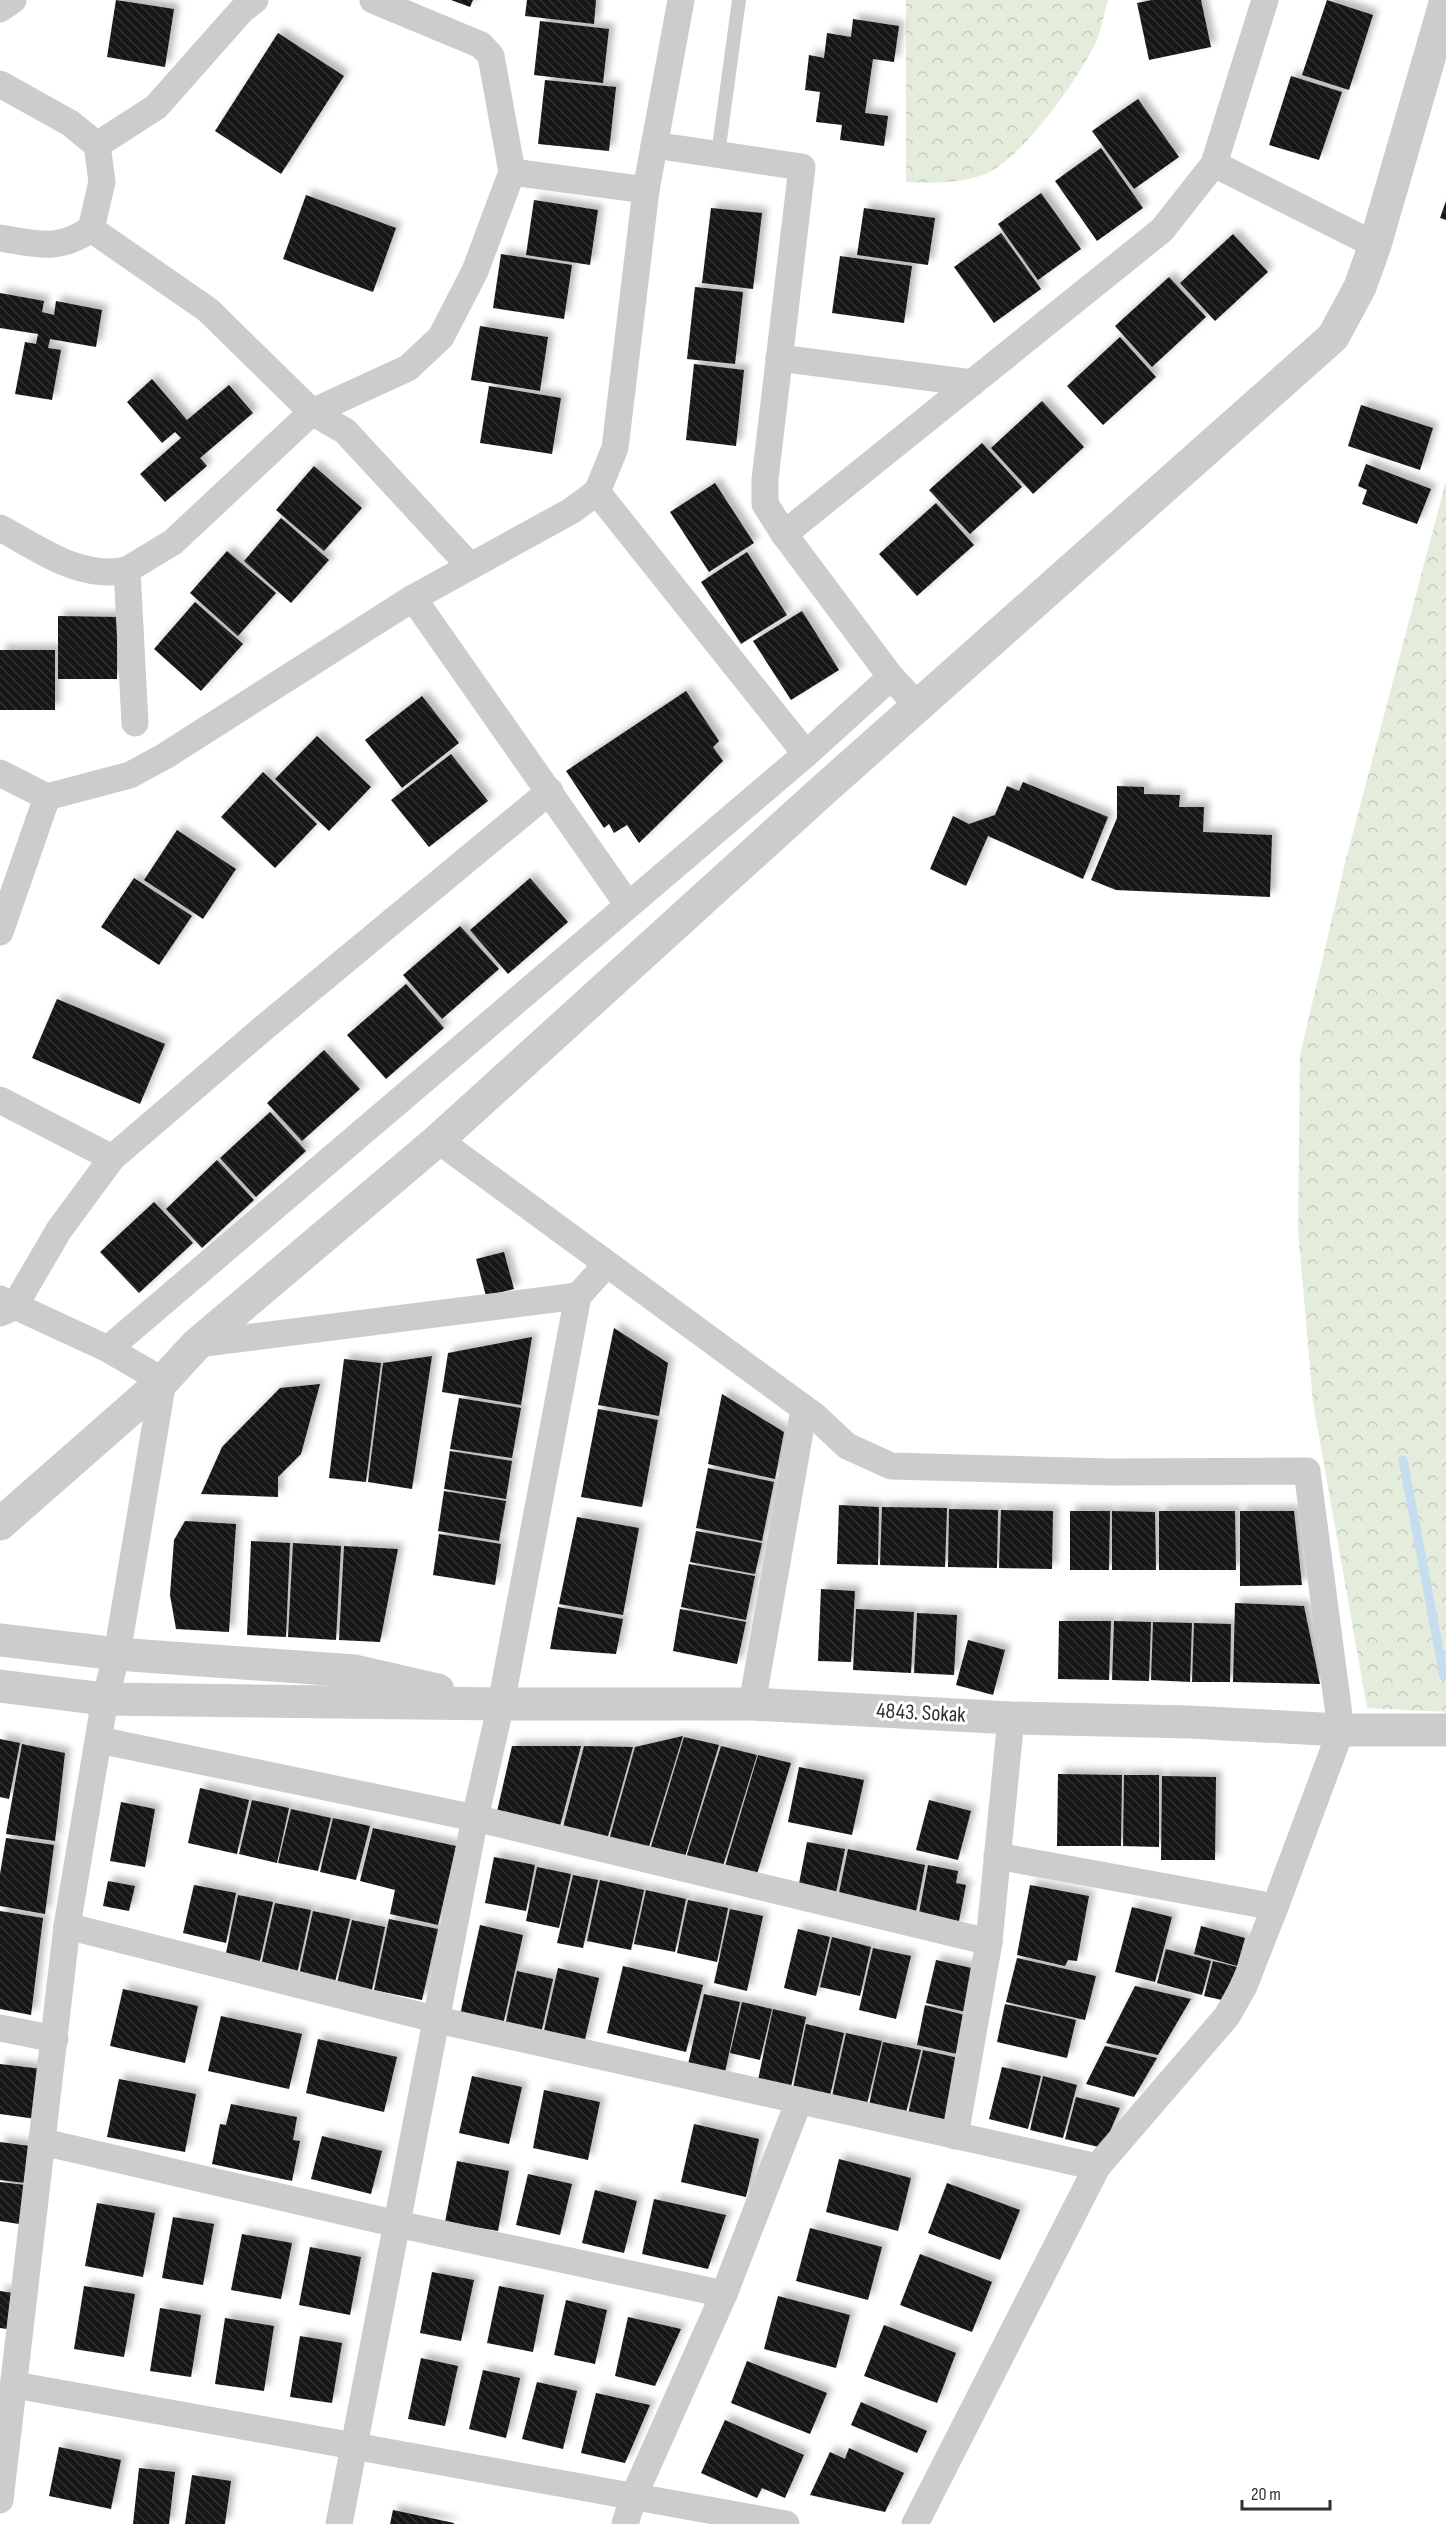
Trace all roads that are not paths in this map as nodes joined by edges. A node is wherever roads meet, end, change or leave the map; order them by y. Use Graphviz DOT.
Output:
graph roads {
  1 [pos="13,0"];
  2 [pos="255,0"];
  3 [pos="373,0"];
  4 [pos="681,0"];
  5 [pos="739,0"];
  6 [pos="1265,0"];
  7 [pos="1446,0"];
  8 [pos="0,9"];
  9 [pos="0,84"];
  10 [pos="97,145"];
  11 [pos="654,145"];
  12 [pos="717,154"];
  13 [pos="1214,164"];
  14 [pos="512,172"];
  15 [pos="646,190"];
  16 [pos="91,229"];
  17 [pos="0,238"];
  18 [pos="1375,246"];
  19 [pos="779,358"];
  20 [pos="972,383"];
  21 [pos="312,412"];
  22 [pos="597,492"];
  23 [pos="0,528"];
  24 [pos="784,534"];
  25 [pos="469,564"];
  26 [pos="126,570"];
  27 [pos="412,598"];
  28 [pos="891,677"];
  29 [pos="918,706"];
  30 [pos="135,723"];
  31 [pos="806,754"];
  32 [pos="0,773"];
  33 [pos="550,791"];
  34 [pos="47,797"];
  35 [pos="628,905"];
  36 [pos="1,920"];
  37 [pos="0,1100"];
  38 [pos="438,1140"];
  39 [pos="112,1158"];
  40 [pos="606,1265"];
  41 [pos="578,1296"];
  42 [pos="5,1306"];
  43 [pos="196,1344"];
  44 [pos="108,1349"];
  45 [pos="163,1381"];
  46 [pos="804,1409"];
  47 [pos="0,1524"];
  48 [pos="0,1640"];
  49 [pos="117,1654"];
  50 [pos="0,1686"];
  51 [pos="105,1699"];
  52 [pos="501,1704"];
  53 [pos="752,1704"];
  54 [pos="1011,1718"];
  55 [pos="1341,1730"];
  56 [pos="1446,1730"];
  57 [pos="99,1740"];
  58 [pos="475,1818"];
  59 [pos="997,1856"];
  60 [pos="1275,1907"];
  61 [pos="66,1926"];
  62 [pos="989,1942"];
  63 [pos="438,2020"];
  64 [pos="0,2028"];
  65 [pos="55,2039"];
  66 [pos="800,2101"];
  67 [pos="955,2136"];
  68 [pos="43,2142"];
  69 [pos="1097,2167"];
  70 [pos="397,2224"];
  71 [pos="724,2294"];
  72 [pos="15,2385"];
  73 [pos="352,2448"];
  74 [pos="633,2498"];
  75 [pos="0,2500"];
  76 [pos="339,2524"];
  77 [pos="625,2524"];
  78 [pos="786,2524"];
  79 [pos="915,2524"];
  1 -- 8 [label="street"];
  2 -- 10 [label="street"];
  3 -- 14 [label="street"];
  4 -- 11 [label="street"];
  5 -- 12 [label="lane"];
  6 -- 13 [label="street"];
  7 -- 18 [label="street"];
  9 -- 10 [label="street"];
  10 -- 16 [label="street"];
  11 -- 12 [label="street"];
  11 -- 15 [label="street"];
  12 -- 19 [label="street"];
  13 -- 18 [label="street"];
  13 -- 20 [label="street"];
  14 -- 15 [label="street"];
  14 -- 21 [label="street"];
  15 -- 22 [label="street"];
  16 -- 17 [label="street"];
  16 -- 21 [label="street"];
  18 -- 29 [label="street"];
  19 -- 20 [label="street"];
  19 -- 24 [label="street"];
  20 -- 24 [label="street"];
  21 -- 25 [label="street"];
  21 -- 26 [label="street"];
  22 -- 25 [label="street"];
  22 -- 31 [label="street"];
  23 -- 26 [label="street"];
  24 -- 28 [label="street"];
  25 -- 27 [label="street"];
  26 -- 30 [label="street"];
  27 -- 33 [label="street"];
  27 -- 34 [label="street"];
  28 -- 29 [label="street"];
  28 -- 31 [label="street"];
  29 -- 38 [label="street"];
  31 -- 35 [label="street"];
  32 -- 34 [label="street"];
  33 -- 35 [label="street"];
  33 -- 39 [label="street"];
  34 -- 36 [label="street"];
  35 -- 44 [label="street"];
  37 -- 39 [label="street"];
  38 -- 40 [label="street"];
  38 -- 43 [label="street"];
  39 -- 42 [label="street"];
  40 -- 41 [label="street"];
  40 -- 46 [label="street"];
  41 -- 43 [label="street"];
  41 -- 52 [label="street"];
  42 -- 44 [label="street"];
  43 -- 45 [label="street"];
  44 -- 45 [label="street"];
  45 -- 47 [label="street"];
  45 -- 49 [label="street"];
  46 -- 53 [label="street"];
  46 -- 55 [label="street"];
  48 -- 49 [label="street"];
  49 -- 51 [label="street"];
  49 -- 52 [label="street"];
  50 -- 51 [label="street"];
  51 -- 52 [label="street"];
  51 -- 57 [label="street"];
  52 -- 53 [label="street, 4843. Sokak"];
  52 -- 58 [label="street"];
  53 -- 54 [label="street, 4843. Sokak"];
  54 -- 55 [label="street, 4843. Sokak"];
  54 -- 59 [label="street"];
  55 -- 56 [label="street, 4843. Sokak"];
  55 -- 60 [label="street"];
  57 -- 58 [label="street"];
  57 -- 61 [label="street"];
  58 -- 62 [label="street"];
  58 -- 63 [label="street"];
  59 -- 60 [label="street"];
  59 -- 62 [label="street"];
  60 -- 69 [label="street"];
  61 -- 63 [label="street"];
  61 -- 65 [label="street"];
  62 -- 67 [label="street"];
  63 -- 66 [label="street"];
  63 -- 70 [label="street"];
  64 -- 65 [label="street"];
  65 -- 68 [label="street"];
  66 -- 67 [label="street"];
  66 -- 71 [label="street"];
  67 -- 69 [label="street"];
  68 -- 70 [label="street"];
  68 -- 72 [label="street"];
  69 -- 79 [label="street"];
  70 -- 71 [label="street"];
  70 -- 73 [label="street"];
  71 -- 74 [label="street"];
  72 -- 73 [label="street"];
  72 -- 75 [label="street"];
  73 -- 74 [label="street"];
  73 -- 76 [label="street"];
  74 -- 77 [label="street"];
  74 -- 78 [label="street"];
}
